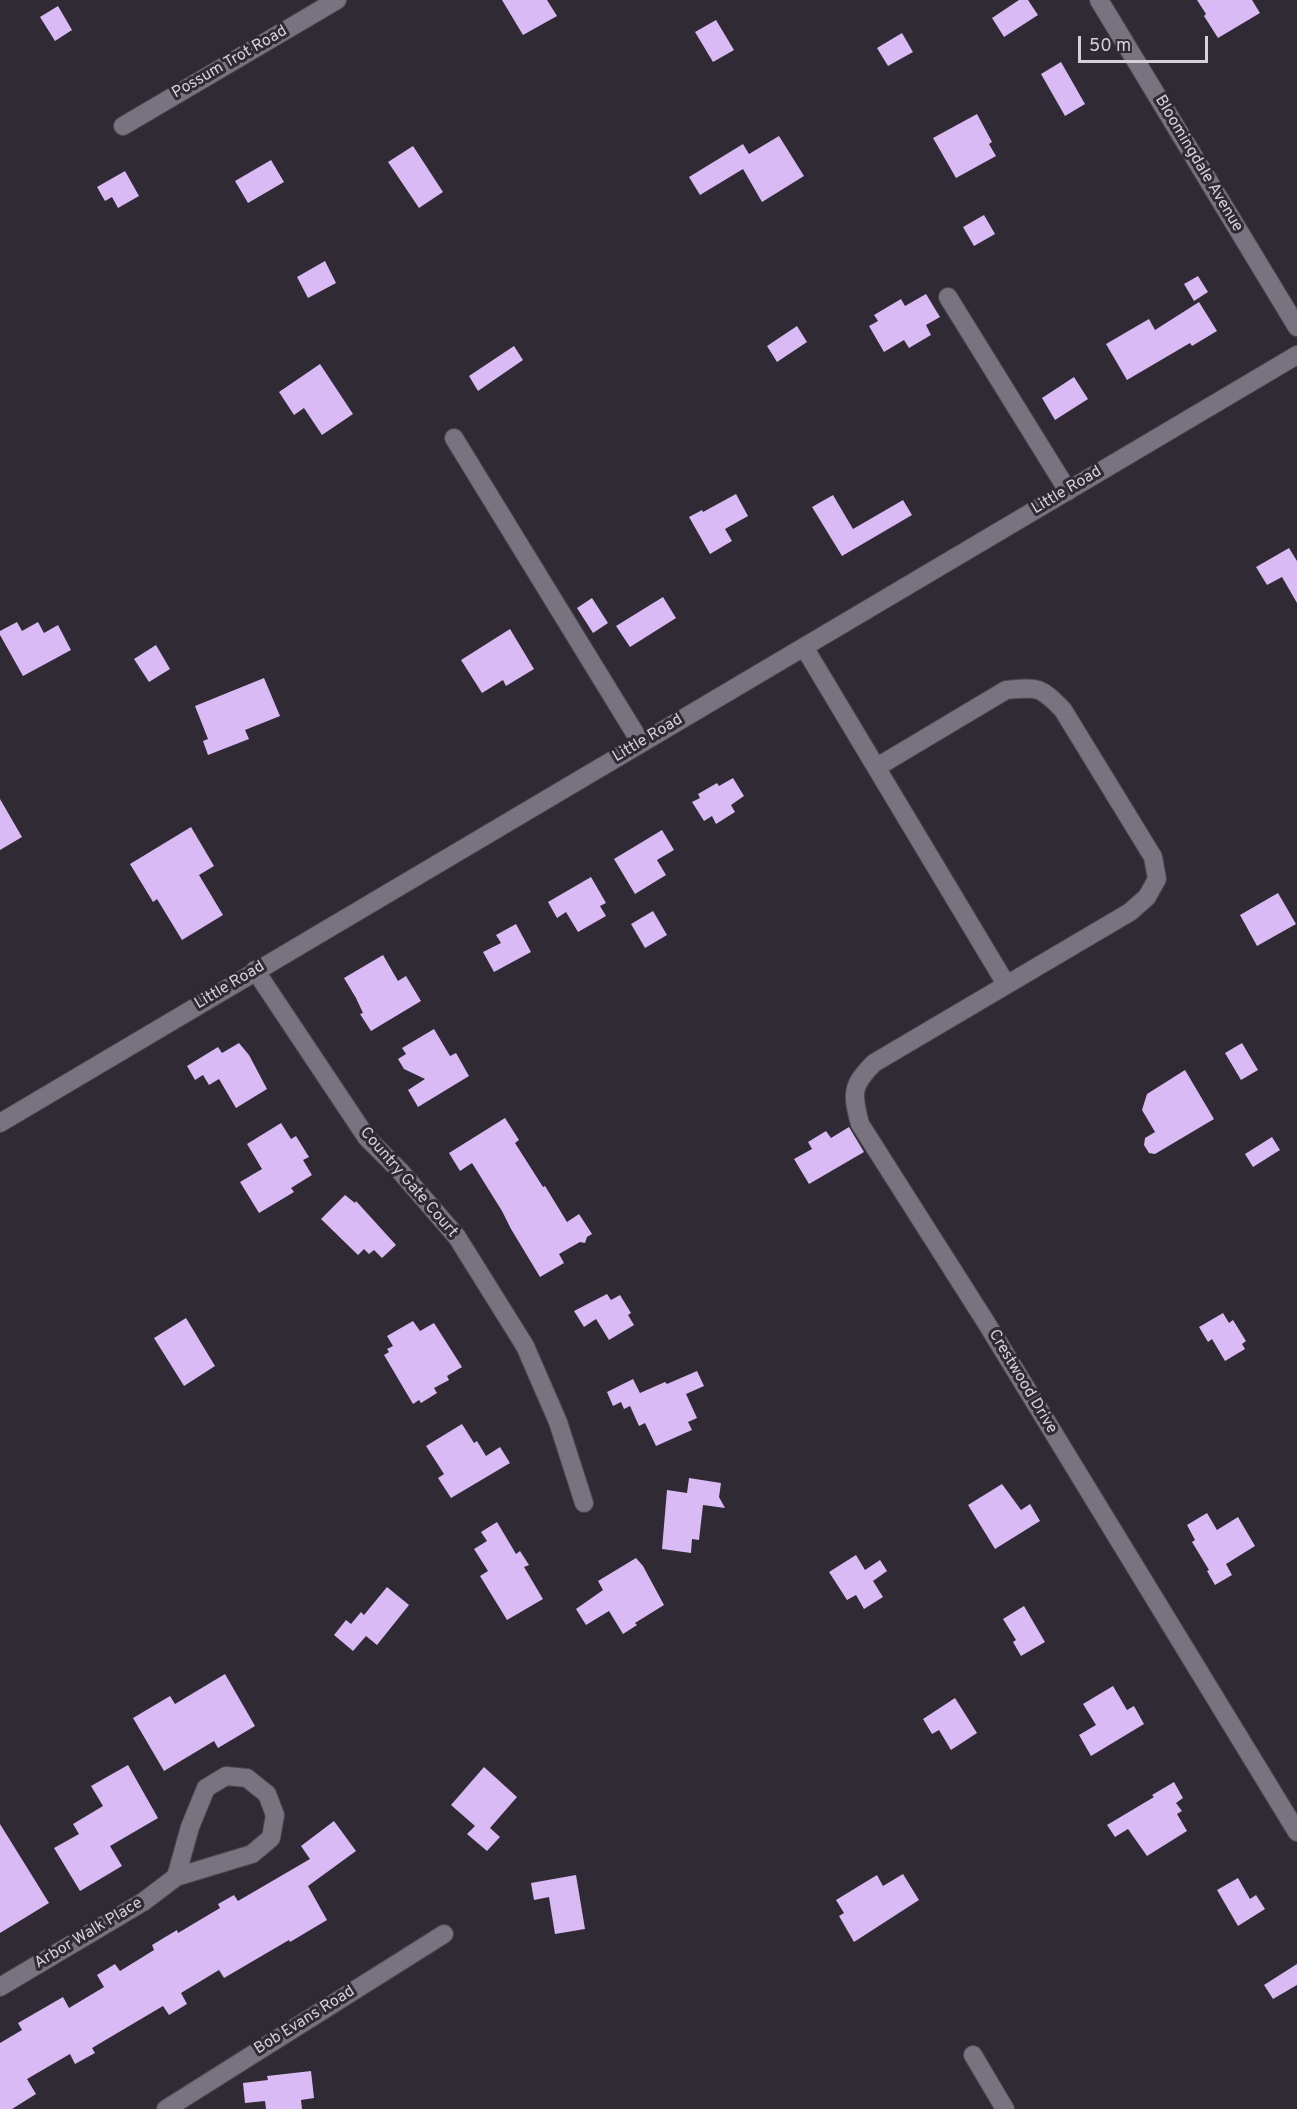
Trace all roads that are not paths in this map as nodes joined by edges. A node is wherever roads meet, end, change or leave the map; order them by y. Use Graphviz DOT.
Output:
graph roads {
  1 [pos="338,0"];
  2 [pos="1099,0"];
  3 [pos="123,126"];
  4 [pos="948,297"];
  5 [pos="1297,327"];
  6 [pos="1297,355"];
  7 [pos="454,438"];
  8 [pos="1068,491"];
  9 [pos="804,647"];
  10 [pos="641,743"];
  11 [pos="877,767"];
  12 [pos="255,970"];
  13 [pos="1006,984"];
  14 [pos="0,1123"];
  15 [pos="584,1503"];
  16 [pos="1297,1832"];
  17 [pos="176,1877"];
  18 [pos="444,1934"];
  19 [pos="0,1987"];
  20 [pos="973,2055"];
  21 [pos="166,2109"];
  22 [pos="1005,2109"];
  1 -- 3 [label="street, Possum Trot Road"];
  2 -- 5 [label="street, Bloomingdale Avenue"];
  4 -- 8 [label="street"];
  6 -- 8 [label="street, Little Road"];
  7 -- 10 [label="street"];
  8 -- 9 [label="street, Little Road"];
  9 -- 10 [label="street, Little Road"];
  9 -- 11 [label="street"];
  10 -- 12 [label="street, Little Road"];
  11 -- 13 [label="street"];
  11 -- 13 [label="street, Crestwood Drive"];
  12 -- 14 [label="street, Little Road"];
  12 -- 15 [label="street, Country Gate Court"];
  13 -- 16 [label="street, Crestwood Drive"];
  17 -- 17 [label="street, Arbor Walk Place"];
  17 -- 19 [label="street, Arbor Walk Place"];
  18 -- 21 [label="street, Bob Evans Road"];
  20 -- 22 [label="street"];
}
